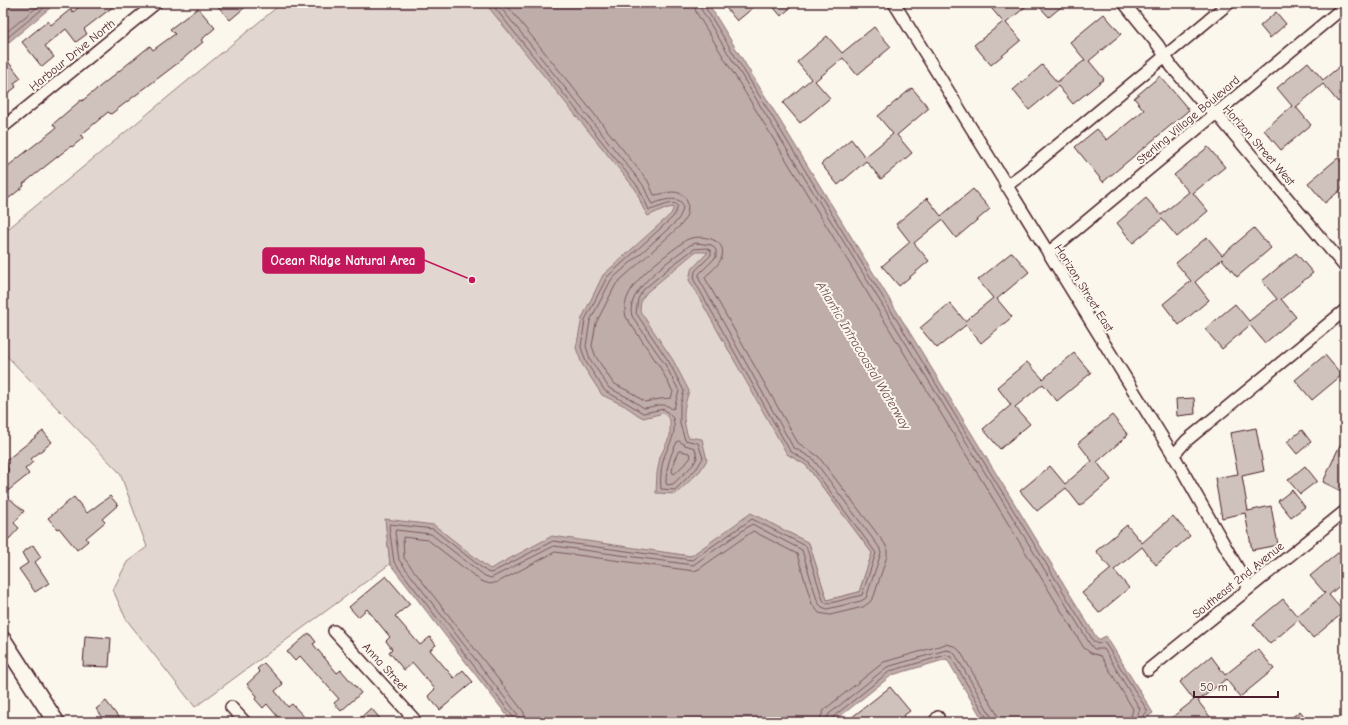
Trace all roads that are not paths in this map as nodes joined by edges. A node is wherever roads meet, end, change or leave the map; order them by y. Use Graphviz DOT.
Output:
graph roads {
  1 [pos="156,3"];
  2 [pos="894,3"];
  3 [pos="1124,3"];
  4 [pos="1228,3"];
  5 [pos="1345,6"];
  6 [pos="1165,55"];
  7 [pos="1216,114"];
  8 [pos="3,127"];
  9 [pos="1006,186"];
  10 [pos="1048,252"];
  11 [pos="1345,267"];
  12 [pos="1345,310"];
  13 [pos="1173,456"];
  14 [pos="1345,511"];
  15 [pos="1249,588"];
  16 [pos="334,630"];
  17 [pos="5,646"];
  18 [pos="1148,670"];
  19 [pos="231,707"];
  20 [pos="56,722"];
  21 [pos="245,722"];
  22 [pos="416,722"];
  1 -- 8 [label="street, Harbour Drive North"];
  2 -- 9 [label="street, Horizon Street East"];
  3 -- 6 [label="street, Horizon Street West"];
  4 -- 6 [label="street"];
  5 -- 7 [label="street, Sterling Village Boulevard"];
  6 -- 7 [label="street, Horizon Street West"];
  6 -- 9 [label="street"];
  7 -- 10 [label="street, Sterling Village Boulevard"];
  7 -- 11 [label="street, Horizon Street West"];
  9 -- 10 [label="street, Horizon Street East"];
  10 -- 13 [label="street, Horizon Street East"];
  12 -- 13 [label="street"];
  13 -- 15 [label="street, Horizon Street East"];
  14 -- 15 [label="street, Southeast 2nd Avenue"];
  15 -- 18 [label="street, Southeast 2nd Avenue"];
  16 -- 22 [label="street, Anna Street"];
  17 -- 20 [label="main road"];
  19 -- 21 [label="street"];
}
